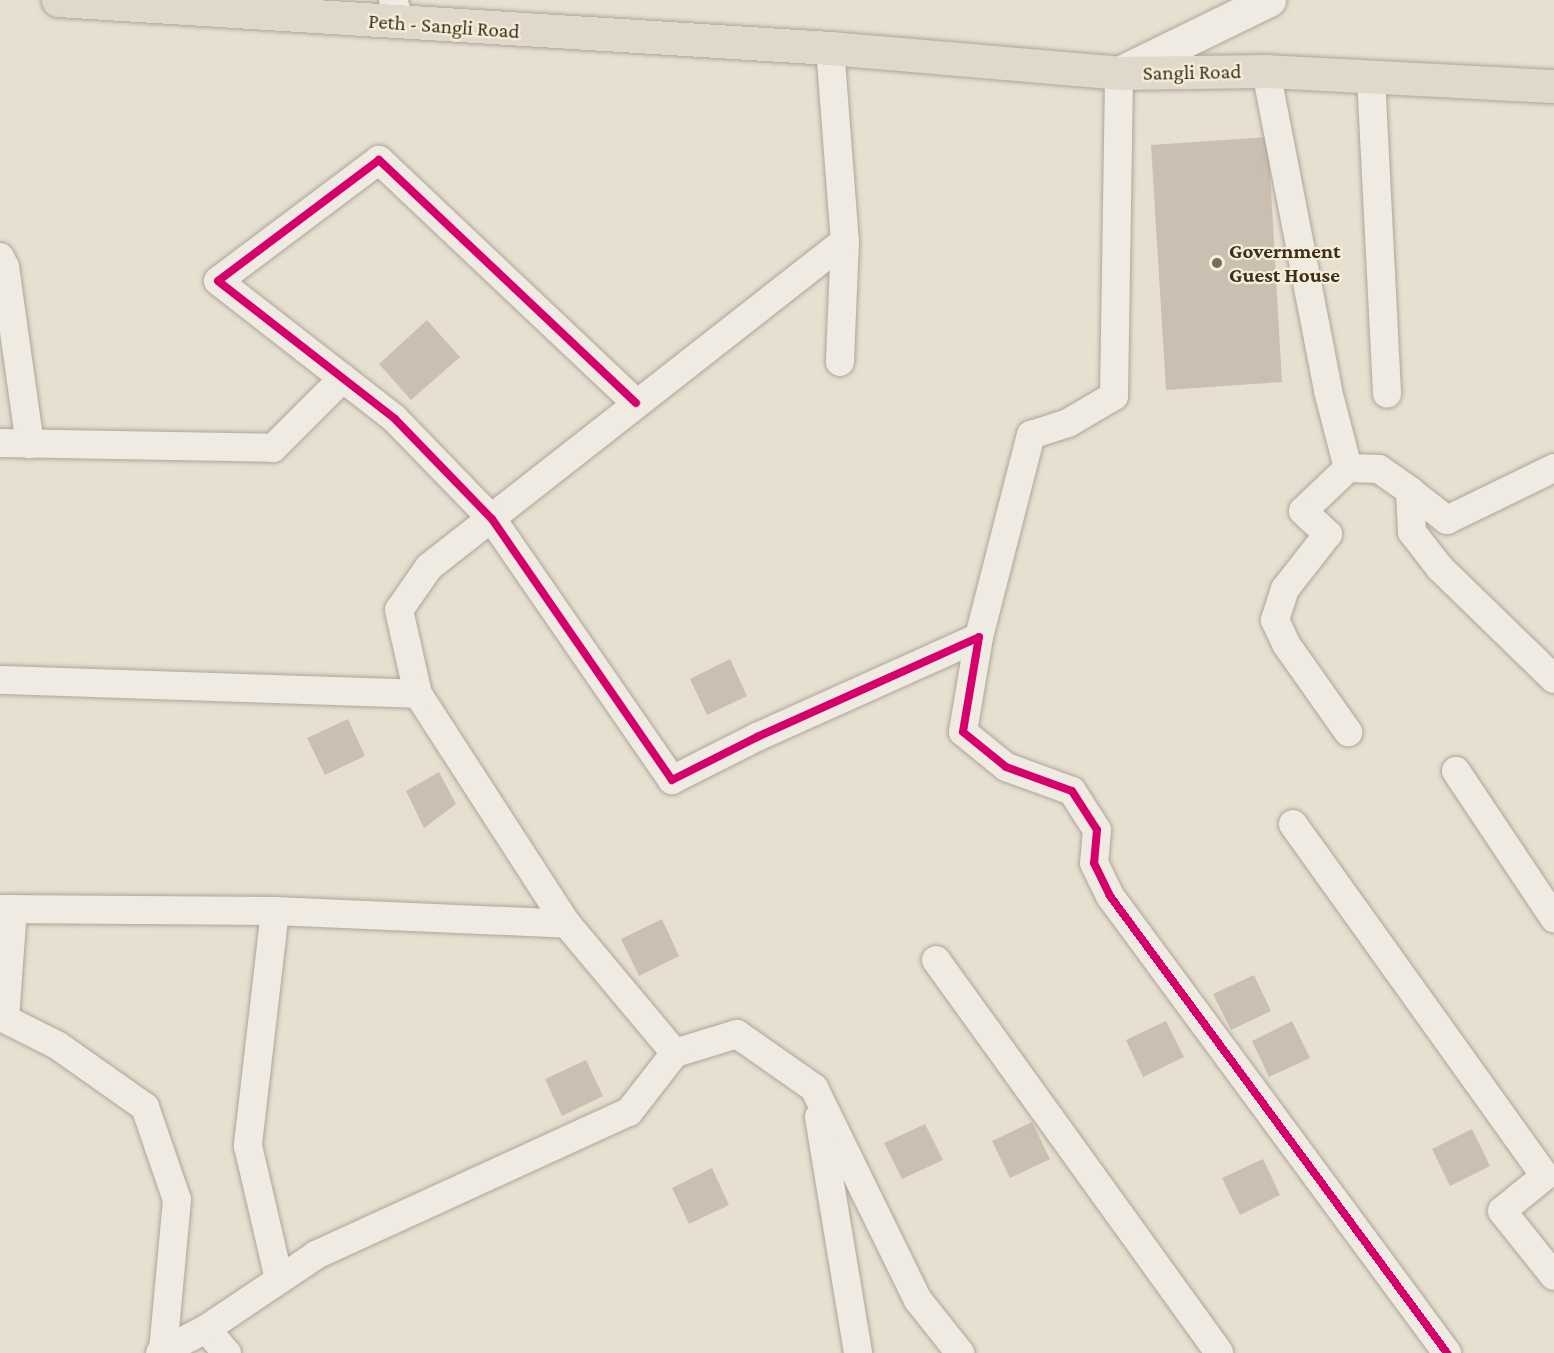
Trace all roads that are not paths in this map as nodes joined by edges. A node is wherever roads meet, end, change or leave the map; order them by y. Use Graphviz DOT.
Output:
graph roads {
  1 [pos="58,0"];
  2 [pos="1269,0"];
  3 [pos="1224,9"];
  4 [pos="397,12"];
  5 [pos="830,48"];
  6 [pos="1266,71"];
  7 [pos="1119,72"];
  8 [pos="1371,77"];
  9 [pos="1554,86"];
  10 [pos="845,241"];
  11 [pos="2,264"];
  12 [pos="840,362"];
  13 [pos="343,378"];
  14 [pos="1387,394"];
  15 [pos="636,403"];
  16 [pos="0,443"];
  17 [pos="30,444"];
  18 [pos="1348,468"];
  19 [pos="1554,468"];
  20 [pos="1410,490"];
  21 [pos="492,519"];
  22 [pos="979,637"];
  23 [pos="1554,679"];
  24 [pos="0,680"];
  25 [pos="418,694"];
  26 [pos="1348,732"];
  27 [pos="1456,771"];
  28 [pos="1293,824"];
  29 [pos="7,909"];
  30 [pos="275,911"];
  31 [pos="1554,918"];
  32 [pos="567,924"];
  33 [pos="936,960"];
  34 [pos="675,1053"];
  35 [pos="814,1088"];
  36 [pos="1554,1276"];
  37 [pos="279,1279"];
  38 [pos="206,1329"];
  39 [pos="161,1352"];
  40 [pos="227,1353"];
  41 [pos="858,1353"];
  42 [pos="960,1353"];
  43 [pos="1220,1353"];
  44 [pos="1447,1353"];
  1 -- 4 [label="highway, Peth - Sangli Road"];
  2 -- 3 [label="main road"];
  3 -- 7 [label="main road"];
  4 -- 5 [label="highway, Peth - Sangli Road"];
  5 -- 7 [label="highway, Sangli Road"];
  5 -- 10 [label="street"];
  6 -- 7 [label="highway, Sangli Road"];
  6 -- 8 [label="highway, Sangli Road"];
  6 -- 18 [label="street"];
  7 -- 22 [label="street"];
  8 -- 9 [label="highway, Sangli Road"];
  8 -- 14 [label="street"];
  10 -- 12 [label="street"];
  10 -- 15 [label="street"];
  11 -- 17 [label="street"];
  13 -- 15 [label="street"];
  13 -- 17 [label="street"];
  13 -- 21 [label="street"];
  15 -- 21 [label="street"];
  16 -- 17 [label="street"];
  18 -- 20 [label="street"];
  18 -- 26 [label="street"];
  19 -- 20 [label="street"];
  20 -- 23 [label="street"];
  21 -- 22 [label="street"];
  21 -- 25 [label="street"];
  22 -- 44 [label="street"];
  24 -- 25 [label="street"];
  25 -- 32 [label="street"];
  27 -- 31 [label="street"];
  28 -- 36 [label="street"];
  29 -- 30 [label="street"];
  29 -- 39 [label="street"];
  30 -- 32 [label="street"];
  30 -- 37 [label="street"];
  32 -- 34 [label="street"];
  33 -- 43 [label="street"];
  34 -- 35 [label="street"];
  34 -- 37 [label="street"];
  35 -- 41 [label="street"];
  35 -- 42 [label="street"];
  37 -- 38 [label="street"];
  38 -- 39 [label="street"];
  38 -- 40 [label="street"];
}
